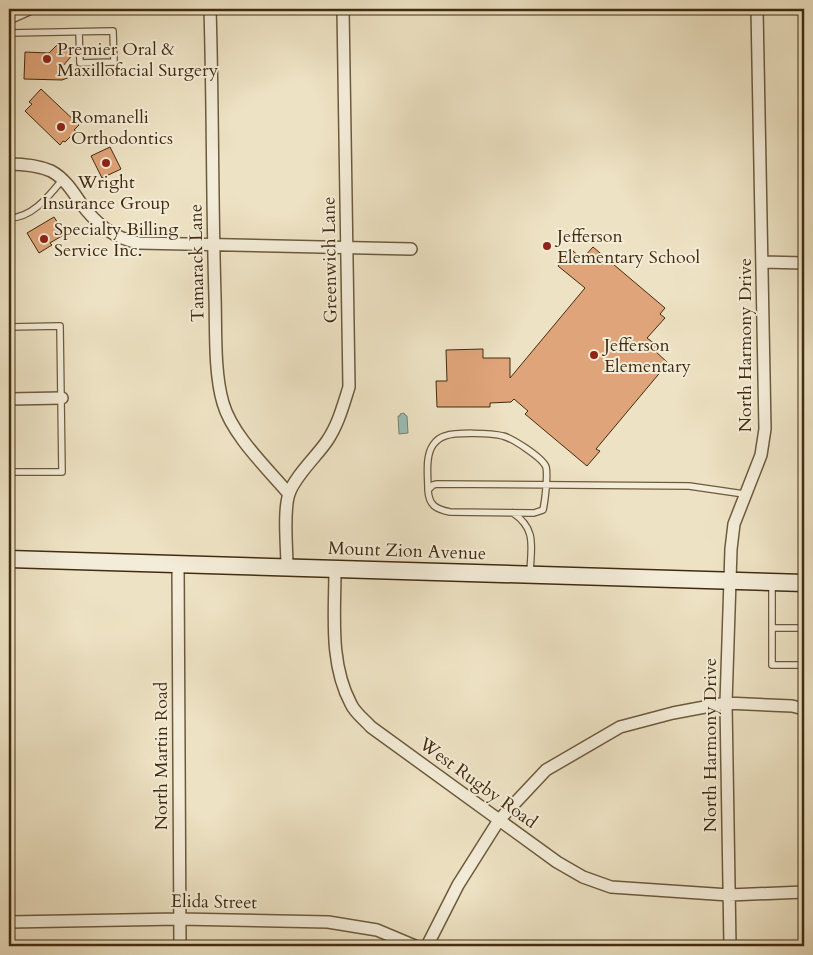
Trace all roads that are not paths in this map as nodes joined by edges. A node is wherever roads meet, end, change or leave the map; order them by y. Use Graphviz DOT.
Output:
graph roads {
  1 [pos="36,9"];
  2 [pos="210,9"];
  3 [pos="343,9"];
  4 [pos="758,9"];
  5 [pos="9,21"];
  6 [pos="79,32"];
  7 [pos="9,33"];
  8 [pos="9,164"];
  9 [pos="62,180"];
  10 [pos="9,218"];
  11 [pos="213,244"];
  12 [pos="348,248"];
  13 [pos="411,249"];
  14 [pos="762,262"];
  15 [pos="804,264"];
  16 [pos="9,327"];
  17 [pos="62,398"];
  18 [pos="9,399"];
  19 [pos="9,472"];
  20 [pos="545,483"];
  21 [pos="428,490"];
  22 [pos="288,494"];
  23 [pos="744,494"];
  24 [pos="513,512"];
  25 [pos="9,559"];
  26 [pos="178,565"];
  27 [pos="287,566"];
  28 [pos="335,568"];
  29 [pos="530,575"];
  30 [pos="730,581"];
  31 [pos="772,582"];
  32 [pos="804,583"];
  33 [pos="772,628"];
  34 [pos="804,628"];
  35 [pos="804,665"];
  36 [pos="726,703"];
  37 [pos="804,709"];
  38 [pos="499,820"];
  39 [pos="804,892"];
  40 [pos="729,895"];
  41 [pos="179,919"];
  42 [pos="9,922"];
  43 [pos="180,946"];
  44 [pos="415,946"];
  45 [pos="427,946"];
  46 [pos="730,946"];
  1 -- 5 [label="lane"];
  2 -- 11 [label="street, Tamarack Lane"];
  3 -- 12 [label="street, Greenwich Lane"];
  4 -- 14 [label="street, North Harmony Drive"];
  6 -- 6 [label="lane"];
  6 -- 7 [label="lane"];
  8 -- 9 [label="street"];
  9 -- 10 [label="lane"];
  9 -- 11 [label="street"];
  11 -- 12 [label="street"];
  11 -- 22 [label="street, Tamarack Lane"];
  12 -- 13 [label="street"];
  12 -- 22 [label="street, Greenwich Lane"];
  14 -- 15 [label="street"];
  14 -- 23 [label="street, North Harmony Drive"];
  16 -- 17 [label="lane"];
  17 -- 18 [label="street"];
  17 -- 19 [label="lane"];
  20 -- 21 [label="lane"];
  20 -- 21 [label="lane"];
  20 -- 23 [label="lane"];
  20 -- 24 [label="lane"];
  21 -- 24 [label="lane"];
  22 -- 27 [label="street"];
  23 -- 30 [label="street, North Harmony Drive"];
  24 -- 29 [label="lane"];
  25 -- 26 [label="main road, Mount Zion Avenue"];
  26 -- 27 [label="main road, Mount Zion Avenue"];
  26 -- 41 [label="street, North Martin Road"];
  27 -- 28 [label="main road, Mount Zion Avenue"];
  28 -- 29 [label="main road, Mount Zion Avenue"];
  28 -- 38 [label="street, West Rugby Road"];
  29 -- 30 [label="main road, Mount Zion Avenue"];
  30 -- 31 [label="main road, Mount Zion Avenue"];
  30 -- 36 [label="street, North Harmony Drive"];
  31 -- 32 [label="main road, Mount Zion Avenue"];
  31 -- 33 [label="lane"];
  33 -- 34 [label="lane"];
  33 -- 35 [label="lane"];
  36 -- 37 [label="street"];
  36 -- 38 [label="street"];
  36 -- 40 [label="street, North Harmony Drive"];
  38 -- 40 [label="street, West Rugby Road"];
  38 -- 45 [label="street"];
  39 -- 40 [label="street, West Rugby Road"];
  40 -- 46 [label="street, North Harmony Drive"];
  41 -- 42 [label="street, Elida Street"];
  41 -- 43 [label="street, North Martin Road"];
  41 -- 44 [label="street, Elida Street"];
}
